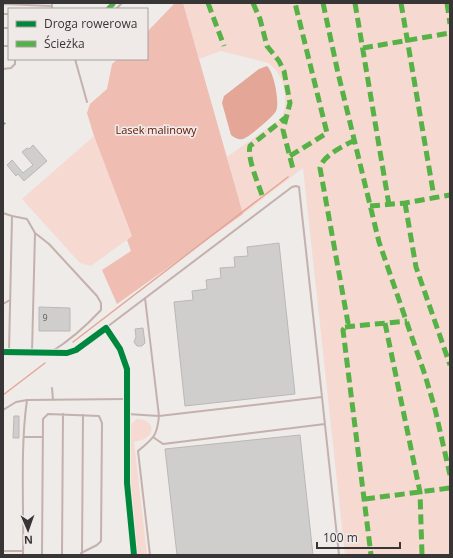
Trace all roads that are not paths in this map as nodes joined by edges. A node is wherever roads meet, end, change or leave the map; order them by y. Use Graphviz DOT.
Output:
graph roads {
  1 [pos="3,4"];
  2 [pos="52,6"];
  3 [pos="16,60"];
  4 [pos="76,60"];
  5 [pos="3,69"];
  6 [pos="87,102"];
  7 [pos="3,213"];
  8 [pos="12,216"];
  9 [pos="35,233"];
  10 [pos="145,298"];
  11 [pos="10,300"];
  12 [pos="3,304"];
  13 [pos="106,328"];
  14 [pos="3,352"];
  15 [pos="9,353"];
  16 [pos="32,353"];
  17 [pos="49,353"];
  18 [pos="52,388"];
  19 [pos="322,398"];
  20 [pos="127,399"];
  21 [pos="27,400"];
  22 [pos="52,400"];
  23 [pos="3,410"];
  24 [pos="63,414"];
  25 [pos="127,414"];
  26 [pos="83,415"];
  27 [pos="159,416"];
  28 [pos="325,424"];
  29 [pos="43,437"];
  30 [pos="153,437"];
  31 [pos="24,438"];
  32 [pos="3,551"];
  33 [pos="23,551"];
  34 [pos="82,554"];
  35 [pos="23,555"];
  36 [pos="42,555"];
  37 [pos="62,555"];
  38 [pos="134,555"];
  39 [pos="150,555"];
  40 [pos="339,555"];
  1 -- 2 [label="lane"];
  3 -- 5 [label="lane"];
  4 -- 6 [label="lane"];
  7 -- 8 [label="lane"];
  8 -- 9 [label="lane"];
  8 -- 11 [label="lane"];
  9 -- 16 [label="lane"];
  9 -- 17 [label="lane"];
  10 -- 13 [label="lane"];
  10 -- 19 [label="lane"];
  10 -- 27 [label="lane"];
  11 -- 12 [label="lane"];
  11 -- 15 [label="lane"];
  13 -- 17 [label="street"];
  13 -- 20 [label="street"];
  14 -- 15 [label="street"];
  15 -- 16 [label="street"];
  16 -- 17 [label="street"];
  18 -- 22 [label="lane"];
  19 -- 27 [label="lane"];
  19 -- 28 [label="lane"];
  20 -- 22 [label="lane"];
  20 -- 25 [label="street"];
  21 -- 22 [label="lane"];
  21 -- 23 [label="lane"];
  21 -- 31 [label="lane"];
  24 -- 26 [label="lane"];
  24 -- 29 [label="lane"];
  24 -- 37 [label="lane"];
  25 -- 27 [label="lane"];
  25 -- 38 [label="street"];
  26 -- 34 [label="lane"];
  26 -- 34 [label="lane"];
  27 -- 30 [label="lane"];
  28 -- 30 [label="lane"];
  28 -- 40 [label="lane"];
  29 -- 31 [label="lane"];
  29 -- 36 [label="lane"];
  30 -- 39 [label="lane"];
  31 -- 33 [label="lane"];
  32 -- 33 [label="lane"];
  33 -- 35 [label="lane"];
}
